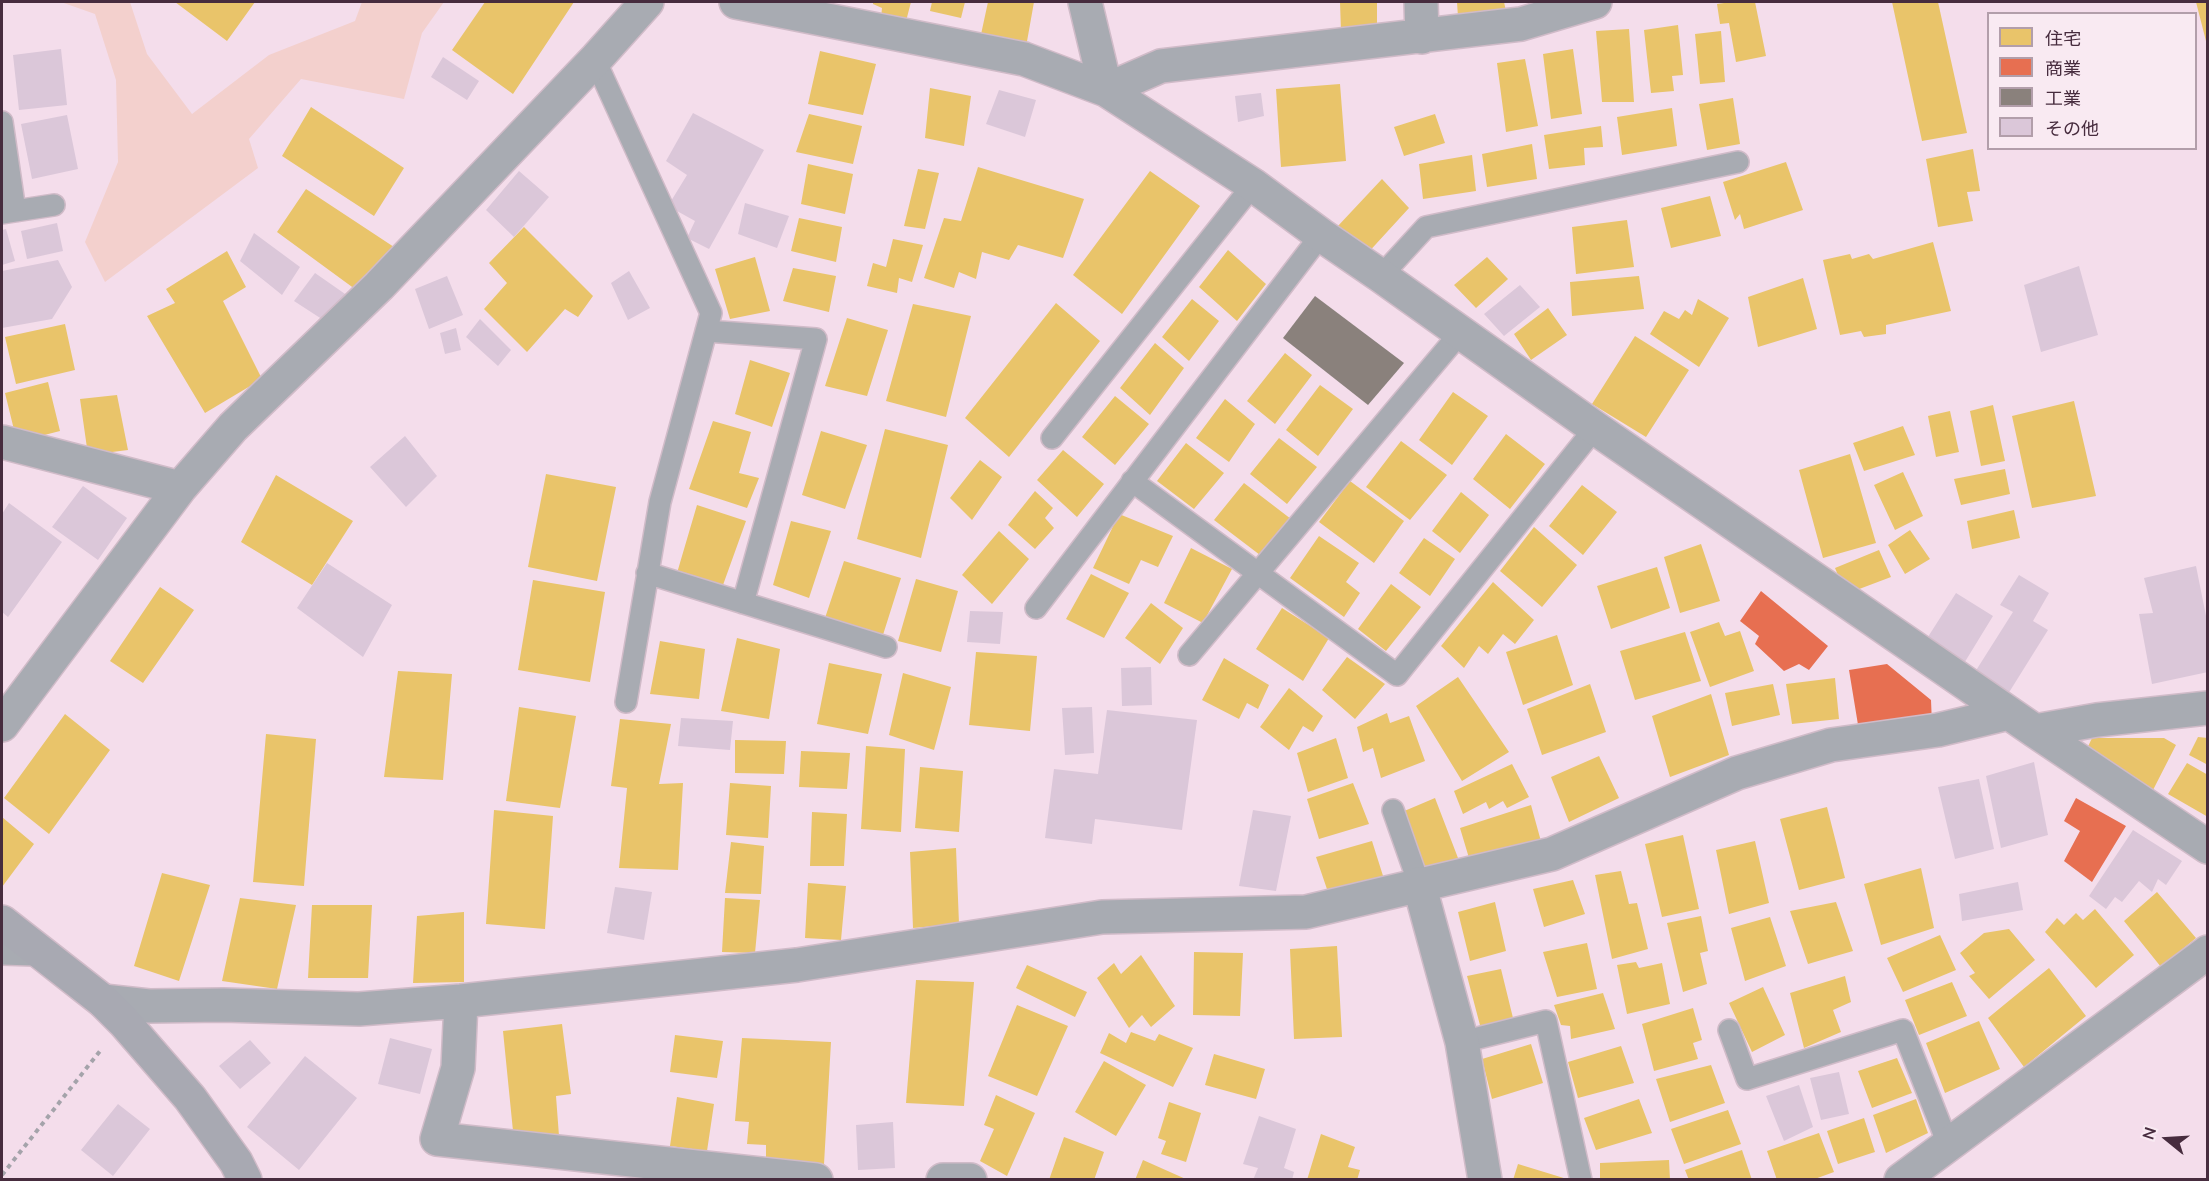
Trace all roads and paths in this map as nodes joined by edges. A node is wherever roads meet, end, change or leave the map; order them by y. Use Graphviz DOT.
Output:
graph roads {
  1 [pos="647,2"];
  2 [pos="736,2"];
  3 [pos="1084,2"];
  4 [pos="1421,2"];
  5 [pos="1595,2"];
  6 [pos="1422,37"];
  7 [pos="595,60"];
  8 [pos="1106,90"];
  9 [pos="2,122"];
  10 [pos="1738,162"];
  11 [pos="1253,185"];
  12 [pos="54,205"];
  13 [pos="8,212"];
  14 [pos="1321,235"];
  15 [pos="1381,276"];
  16 [pos="706,331"];
  17 [pos="1461,332"];
  18 [pos="1595,428"];
  19 [pos="1052,438"];
  20 [pos="2,442"];
  21 [pos="1132,482"];
  22 [pos="180,488"];
  23 [pos="1258,572"];
  24 [pos="647,573"];
  25 [pos="743,603"];
  26 [pos="1036,608"];
  27 [pos="886,647"];
  28 [pos="1189,655"];
  29 [pos="626,702"];
  30 [pos="2208,708"];
  31 [pos="2009,713"];
  32 [pos="2,725"];
  33 [pos="2035,731"];
  34 [pos="1393,810"];
  35 [pos="2208,847"];
  36 [pos="1419,884"];
  37 [pos="2,922"];
  38 [pos="2,948"];
  39 [pos="34,949"];
  40 [pos="2208,952"];
  41 [pos="461,1001"];
  42 [pos="114,1012"];
  43 [pos="1729,1030"];
  44 [pos="1462,1042"];
  45 [pos="1948,1144"];
  46 [pos="2,1175"];
  47 [pos="245,1179"];
  48 [pos="816,1179"];
  49 [pos="943,1179"];
  50 [pos="970,1179"];
  51 [pos="1485,1179"];
  52 [pos="1581,1179"];
  53 [pos="1901,1179"];
  1 -- 7 [label="street"];
  2 -- 8 [label="street"];
  3 -- 8 [label="street"];
  4 -- 6 [label="street"];
  5 -- 6 [label="street"];
  6 -- 8 [label="street"];
  7 -- 16 [label="lane"];
  7 -- 22 [label="street"];
  8 -- 11 [label="street"];
  9 -- 13 [label="lane"];
  10 -- 15 [label="lane"];
  11 -- 14 [label="street"];
  11 -- 19 [label="lane"];
  12 -- 13 [label="lane"];
  14 -- 15 [label="street"];
  14 -- 21 [label="lane"];
  15 -- 17 [label="street"];
  16 -- 24 [label="lane"];
  16 -- 25 [label="lane"];
  17 -- 18 [label="street"];
  17 -- 23 [label="lane"];
  18 -- 23 [label="lane"];
  18 -- 31 [label="street"];
  20 -- 22 [label="street"];
  21 -- 23 [label="lane"];
  21 -- 26 [label="lane"];
  22 -- 32 [label="street"];
  23 -- 28 [label="lane"];
  24 -- 25 [label="lane"];
  24 -- 29 [label="lane"];
  25 -- 27 [label="lane"];
  30 -- 33 [label="street"];
  31 -- 33 [label="street"];
  31 -- 36 [label="street"];
  33 -- 35 [label="street"];
  34 -- 36 [label="lane"];
  36 -- 41 [label="street"];
  36 -- 44 [label="street"];
  37 -- 39 [label="street"];
  38 -- 39 [label="street"];
  39 -- 42 [label="street"];
  40 -- 45 [label="street"];
  41 -- 42 [label="street"];
  41 -- 48 [label="street"];
  42 -- 46 [label="path"];
  42 -- 47 [label="street"];
  43 -- 45 [label="lane"];
  44 -- 51 [label="street"];
  44 -- 52 [label="lane"];
  45 -- 53 [label="street"];
  49 -- 50 [label="street"];
}
